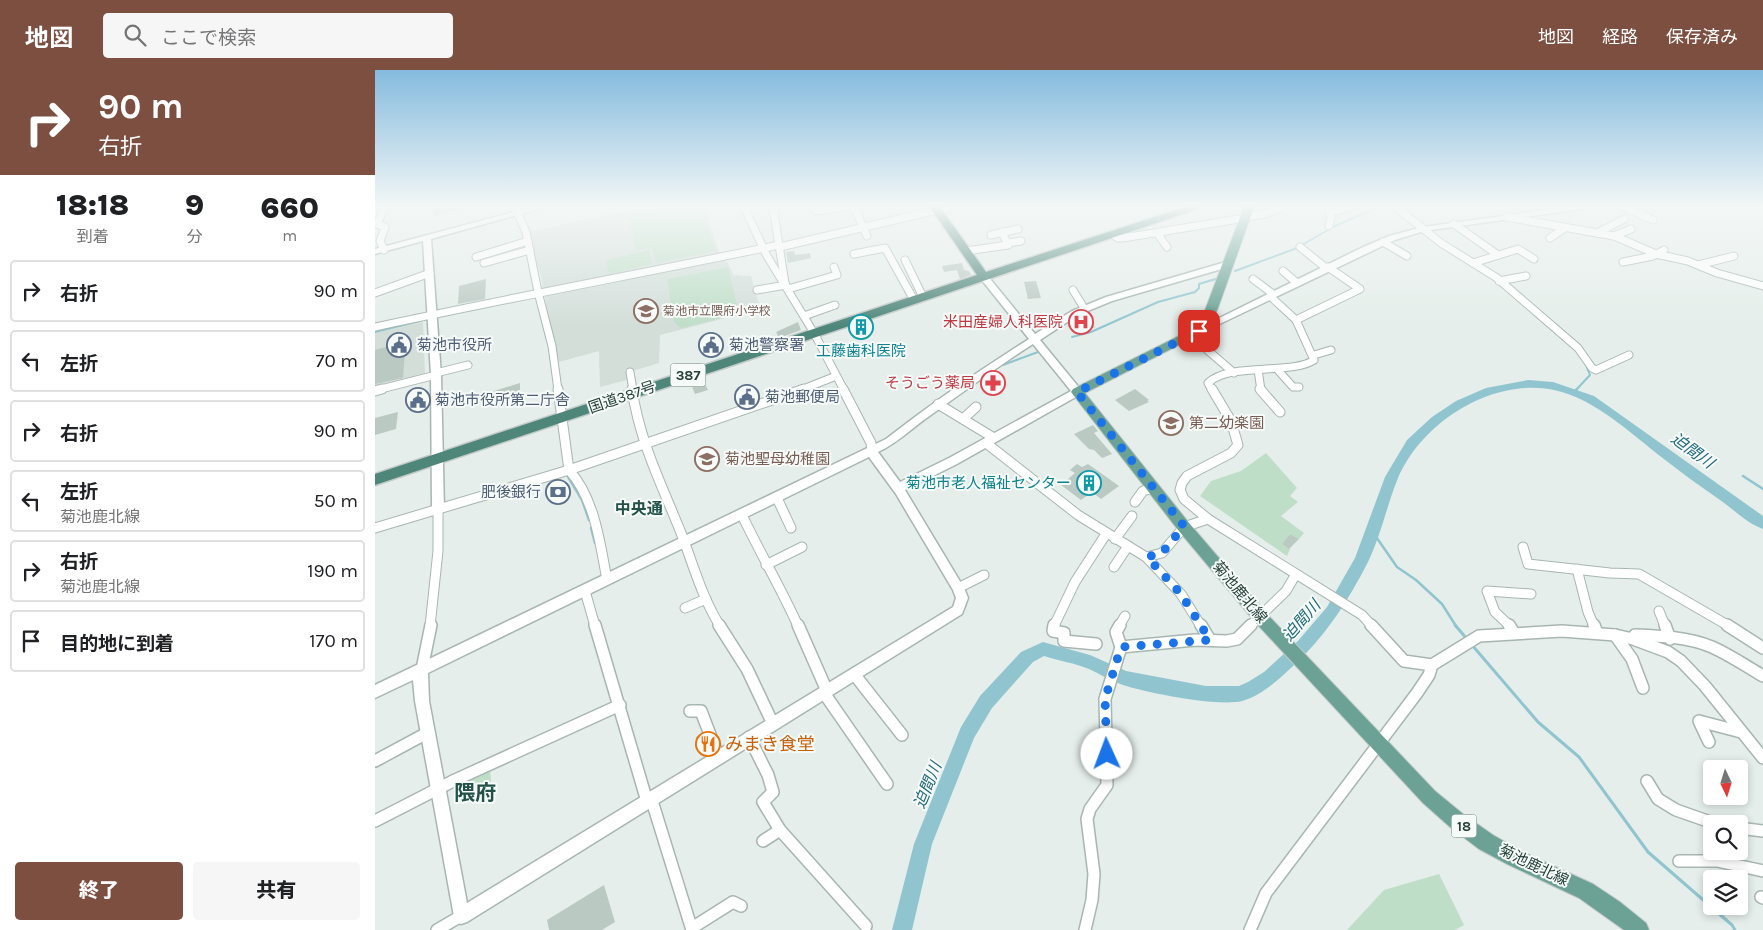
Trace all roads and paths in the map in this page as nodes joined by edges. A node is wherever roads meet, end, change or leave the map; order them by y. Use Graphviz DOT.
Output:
graph roads {
  1 [pos="393,247"];
  2 [pos="428,247"];
  3 [pos="508,247"];
  4 [pos="773,247"];
  5 [pos="780,247"];
  6 [pos="963,247"];
  7 [pos="997,247"];
  8 [pos="1072,247"];
  9 [pos="1235,247"];
  10 [pos="1372,247"];
  11 [pos="1392,247"];
  12 [pos="1448,247"];
  13 [pos="1487,247"];
  14 [pos="1639,247"];
  15 [pos="1300,248"];
  16 [pos="762,249"];
  17 [pos="530,250"];
  18 [pos="1664,250"];
  19 [pos="379,251"];
  20 [pos="966,251"];
  21 [pos="854,254"];
  22 [pos="1655,254"];
  23 [pos="1498,255"];
  24 [pos="1407,256"];
  25 [pos="1734,256"];
  26 [pos="476,257"];
  27 [pos="1534,259"];
  28 [pos="905,260"];
  29 [pos="1623,262"];
  30 [pos="484,263"];
  31 [pos="1473,263"];
  32 [pos="1229,264"];
  33 [pos="1698,265"];
  34 [pos="834,268"];
  35 [pos="1327,268"];
  36 [pos="1283,271"];
  37 [pos="430,273"];
  38 [pos="984,276"];
  39 [pos="1526,276"];
  40 [pos="1253,279"];
  41 [pos="1499,281"];
  42 [pos="1297,283"];
  43 [pos="786,285"];
  44 [pos="1763,286"];
  45 [pos="757,290"];
  46 [pos="1073,290"];
  47 [pos="538,292"];
  48 [pos="375,293"];
  49 [pos="1271,295"];
  50 [pos="919,298"];
  51 [pos="835,305"];
  52 [pos="1084,308"];
  53 [pos="433,315"];
  54 [pos="804,316"];
  55 [pos="1296,320"];
  56 [pos="375,327"];
  57 [pos="1204,328"];
  58 [pos="814,333"];
  59 [pos="1189,335"];
  60 [pos="1034,338"];
  61 [pos="1331,350"];
  62 [pos="1314,355"];
  63 [pos="1629,355"];
  64 [pos="469,366"];
  65 [pos="1277,369"];
  66 [pos="1257,370"];
  67 [pos="630,372"];
  68 [pos="1234,373"];
  69 [pos="436,374"];
  70 [pos="836,376"];
  71 [pos="1299,386"];
  72 [pos="375,391"];
  73 [pos="1077,392"];
  74 [pos="633,394"];
  75 [pos="938,404"];
  76 [pos="976,407"];
  77 [pos="1280,412"];
  78 [pos="562,418"];
  79 [pos="963,419"];
  80 [pos="990,440"];
  81 [pos="644,445"];
  82 [pos="872,451"];
  83 [pos="439,458"];
  84 [pos="569,470"];
  85 [pos="375,480"];
  86 [pos="898,488"];
  87 [pos="1153,488"];
  88 [pos="777,498"];
  89 [pos="1135,502"];
  90 [pos="438,510"];
  91 [pos="742,515"];
  92 [pos="1133,516"];
  93 [pos="1208,519"];
  94 [pos="1184,526"];
  95 [pos="375,528"];
  96 [pos="791,528"];
  97 [pos="1106,534"];
  98 [pos="1115,539"];
  99 [pos="684,543"];
  100 [pos="1128,546"];
  101 [pos="1523,547"];
  102 [pos="803,548"];
  103 [pos="1147,557"];
  104 [pos="766,565"];
  105 [pos="1114,567"];
  106 [pos="1577,569"];
  107 [pos="1296,574"];
  108 [pos="984,575"];
  109 [pos="607,580"];
  110 [pos="958,588"];
  111 [pos="585,591"];
  112 [pos="1531,594"];
  113 [pos="706,600"];
  114 [pos="685,608"];
  115 [pos="1659,611"];
  116 [pos="1125,616"];
  117 [pos="1261,618"];
  118 [pos="1514,632"];
  119 [pos="1597,633"];
  120 [pos="1615,635"];
  121 [pos="1670,638"];
  122 [pos="1633,639"];
  123 [pos="1210,640"];
  124 [pos="1096,644"];
  125 [pos="1763,648"];
  126 [pos="1120,650"];
  127 [pos="1432,665"];
  128 [pos="422,669"];
  129 [pos="854,674"];
  130 [pos="1763,676"];
  131 [pos="1643,688"];
  132 [pos="375,692"];
  133 [pos="825,692"];
  134 [pos="620,705"];
  135 [pos="690,711"];
  136 [pos="773,724"];
  137 [pos="1741,732"];
  138 [pos="427,733"];
  139 [pos="902,735"];
  140 [pos="749,737"];
  141 [pos="1709,742"];
  142 [pos="1378,745"];
  143 [pos="719,758"];
  144 [pos="1763,758"];
  145 [pos="375,761"];
  146 [pos="1647,781"];
  147 [pos="887,784"];
  148 [pos="437,789"];
  149 [pos="650,800"];
  150 [pos="1703,819"];
  151 [pos="375,821"];
  152 [pos="780,830"];
  153 [pos="1748,830"];
  154 [pos="1763,832"];
  155 [pos="763,842"];
  156 [pos="1679,861"];
  157 [pos="1763,871"];
  158 [pos="741,906"];
  159 [pos="461,916"];
  160 [pos="866,926"];
  161 [pos="692,929"];
  162 [pos="437,930"];
  163 [pos="1085,930"];
  164 [pos="1249,930"];
  165 [pos="1639,930"];
  1 -- 19 [label="street"];
  2 -- 37 [label="street"];
  3 -- 26 [label="street"];
  4 -- 16 [label="street"];
  5 -- 43 [label="street"];
  6 -- 20 [label="highway"];
  7 -- 20 [label="street"];
  8 -- 38 [label="highway, 国道387号"];
  9 -- 32 [label="main road"];
  10 -- 35 [label="street"];
  11 -- 24 [label="street"];
  12 -- 31 [label="street"];
  13 -- 23 [label="street"];
  14 -- 22 [label="street"];
  15 -- 35 [label="street"];
  16 -- 43 [label="street"];
  16 -- 47 [label="street"];
  17 -- 30 [label="street"];
  17 -- 47 [label="street"];
  18 -- 22 [label="street"];
  20 -- 38 [label="highway"];
  21 -- 50 [label="street"];
  22 -- 29 [label="street"];
  22 -- 33 [label="street"];
  23 -- 27 [label="street"];
  23 -- 31 [label="street"];
  25 -- 33 [label="street"];
  28 -- 50 [label="street"];
  31 -- 41 [label="street"];
  32 -- 52 [label="street"];
  32 -- 57 [label="main road"];
  33 -- 44 [label="street"];
  34 -- 43 [label="street"];
  35 -- 42 [label="street"];
  35 -- 55 [label="street"];
  36 -- 42 [label="street"];
  37 -- 48 [label="street"];
  37 -- 53 [label="street"];
  38 -- 50 [label="highway, 国道387号 / 387"];
  38 -- 60 [label="street"];
  39 -- 41 [label="street"];
  40 -- 49 [label="street"];
  41 -- 63 [label="street"];
  42 -- 49 [label="street"];
  43 -- 45 [label="street"];
  43 -- 54 [label="street"];
  46 -- 52 [label="street"];
  47 -- 53 [label="street"];
  47 -- 78 [label="street"];
  49 -- 55 [label="street"];
  49 -- 57 [label="street"];
  50 -- 58 [label="highway, 国道387号 / 387"];
  51 -- 54 [label="street"];
  52 -- 60 [label="street"];
  53 -- 56 [label="street"];
  53 -- 69 [label="street"];
  54 -- 58 [label="street"];
  55 -- 62 [label="street"];
  57 -- 59 [label="main road"];
  58 -- 70 [label="street"];
  58 -- 74 [label="highway, 国道387号 / 387"];
  59 -- 68 [label="street"];
  59 -- 73 [label="main road"];
  60 -- 73 [label="street"];
  60 -- 75 [label="street"];
  61 -- 62 [label="street"];
  62 -- 65 [label="street"];
  64 -- 69 [label="street"];
  65 -- 66 [label="street"];
  65 -- 71 [label="street"];
  66 -- 68 [label="street"];
  66 -- 77 [label="street"];
  67 -- 74 [label="street"];
  68 -- 93 [label="street"];
  69 -- 72 [label="street"];
  69 -- 83 [label="street"];
  70 -- 81 [label="street"];
  70 -- 82 [label="street"];
  73 -- 80 [label="street"];
  73 -- 87 [label="main road, 菊池鹿北線 / 18"];
  74 -- 78 [label="highway, 国道387号 / 387"];
  74 -- 81 [label="street"];
  75 -- 79 [label="street"];
  75 -- 82 [label="street"];
  76 -- 79 [label="street"];
  78 -- 83 [label="highway, 国道387号 / 387"];
  78 -- 84 [label="street"];
  79 -- 80 [label="street"];
  80 -- 86 [label="street"];
  80 -- 97 [label="street"];
  81 -- 84 [label="street"];
  81 -- 99 [label="street"];
  82 -- 86 [label="street"];
  82 -- 88 [label="street"];
  83 -- 85 [label="highway, 国道387号 / 387"];
  83 -- 90 [label="street"];
  84 -- 90 [label="street"];
  84 -- 109 [label="street"];
  86 -- 110 [label="street"];
  87 -- 89 [label="street"];
  87 -- 94 [label="main road, 菊池鹿北線 / 18"];
  88 -- 91 [label="street"];
  88 -- 96 [label="street"];
  90 -- 95 [label="street"];
  90 -- 128 [label="street"];
  91 -- 99 [label="street"];
  91 -- 104 [label="street"];
  92 -- 98 [label="street"];
  93 -- 94 [label="street"];
  93 -- 107 [label="street"];
  94 -- 103 [label="street"];
  94 -- 117 [label="main road, 菊池鹿北線 / 18"];
  97 -- 98 [label="street"];
  97 -- 124 [label="street"];
  98 -- 100 [label="street"];
  99 -- 109 [label="street"];
  99 -- 113 [label="street"];
  100 -- 103 [label="street"];
  100 -- 105 [label="street"];
  101 -- 106 [label="street"];
  102 -- 104 [label="street"];
  103 -- 123 [label="street"];
  104 -- 133 [label="street"];
  106 -- 119 [label="street"];
  106 -- 125 [label="street"];
  107 -- 117 [label="street"];
  107 -- 127 [label="street"];
  108 -- 110 [label="street"];
  109 -- 111 [label="street"];
  110 -- 129 [label="street"];
  111 -- 128 [label="street"];
  111 -- 134 [label="street"];
  112 -- 118 [label="street"];
  113 -- 114 [label="street"];
  113 -- 136 [label="street"];
  115 -- 121 [label="street"];
  116 -- 126 [label="street"];
  117 -- 123 [label="street"];
  117 -- 142 [label="main road, 菊池鹿北線 / 18"];
  118 -- 119 [label="street"];
  118 -- 127 [label="street"];
  119 -- 120 [label="street"];
  120 -- 122 [label="street"];
  120 -- 131 [label="street"];
  121 -- 122 [label="street"];
  121 -- 130 [label="street"];
  122 -- 137 [label="street"];
  123 -- 126 [label="street"];
  126 -- 163 [label="street"];
  127 -- 142 [label="street"];
  128 -- 132 [label="street"];
  128 -- 138 [label="street"];
  129 -- 133 [label="street"];
  129 -- 139 [label="street"];
  133 -- 136 [label="street"];
  133 -- 147 [label="street"];
  134 -- 148 [label="street"];
  134 -- 149 [label="street"];
  135 -- 143 [label="street"];
  136 -- 140 [label="street"];
  137 -- 141 [label="street"];
  137 -- 144 [label="street"];
  138 -- 145 [label="street"];
  138 -- 148 [label="street"];
  140 -- 143 [label="street"];
  140 -- 152 [label="street"];
  142 -- 164 [label="street"];
  142 -- 165 [label="main road, 菊池鹿北線 / 18"];
  143 -- 149 [label="street"];
  146 -- 150 [label="street"];
  148 -- 151 [label="street"];
  148 -- 159 [label="street"];
  149 -- 159 [label="street"];
  149 -- 161 [label="street"];
  152 -- 155 [label="street"];
  152 -- 160 [label="street"];
  153 -- 154 [label="street"];
  156 -- 157 [label="street"];
  158 -- 161 [label="street"];
  159 -- 162 [label="street"];
}
